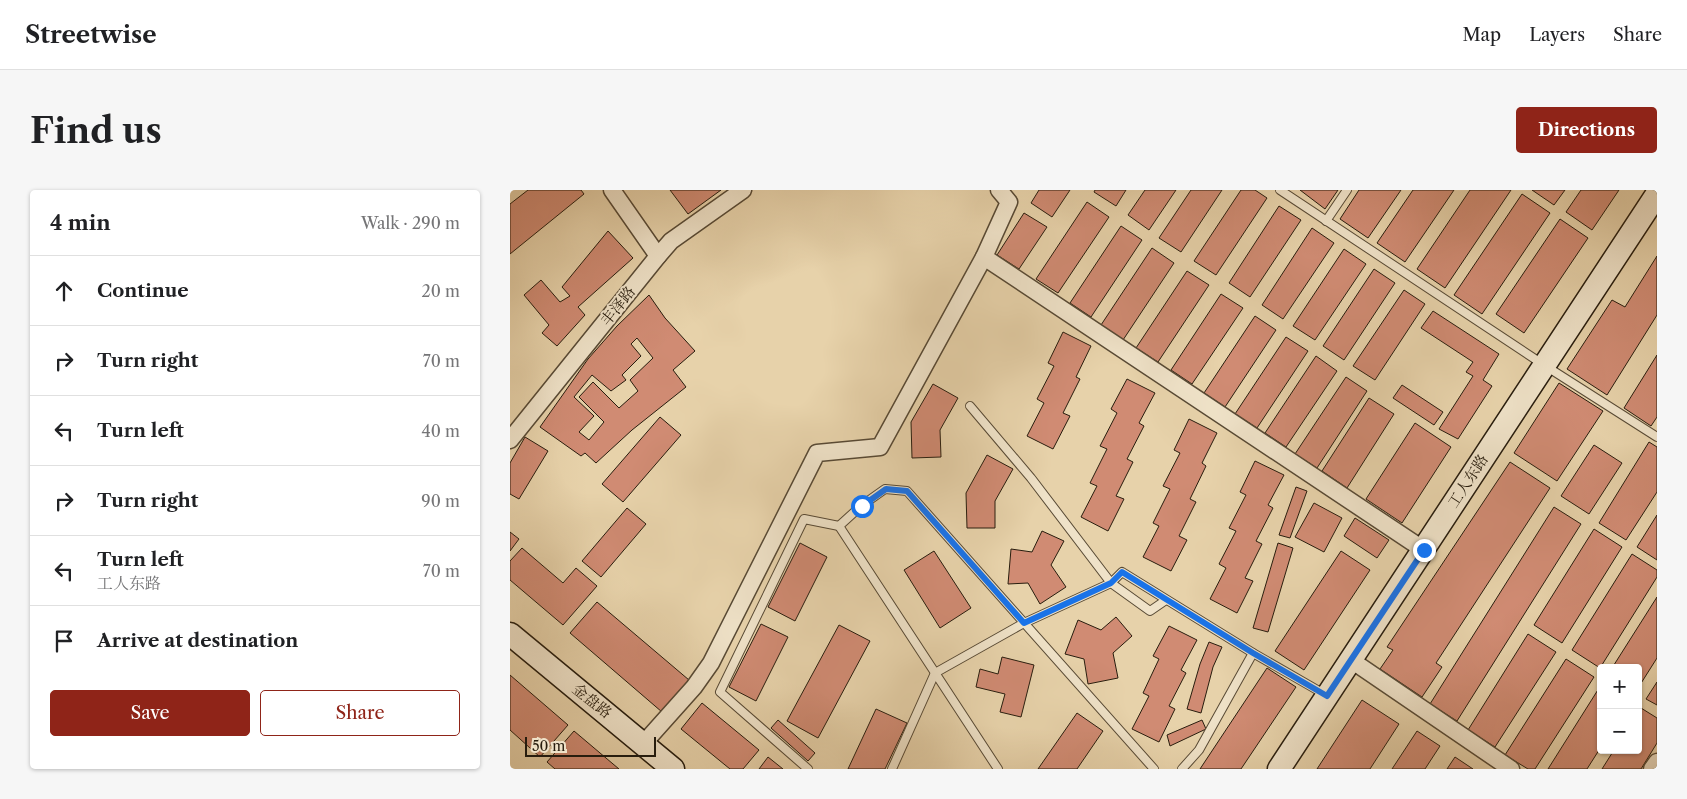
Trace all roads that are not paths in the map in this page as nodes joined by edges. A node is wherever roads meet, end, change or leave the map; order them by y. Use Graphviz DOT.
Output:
graph roads {
  1 [pos="612,190"];
  2 [pos="743,190"];
  3 [pos="998,190"];
  4 [pos="1280,190"];
  5 [pos="1347,190"];
  6 [pos="1657,194"];
  7 [pos="1326,221"];
  8 [pos="658,256"];
  9 [pos="984,256"];
  10 [pos="1544,365"];
  11 [pos="970,406"];
  12 [pos="1657,437"];
  13 [pos="510,440"];
  14 [pos="839,526"];
  15 [pos="1424,550"];
  16 [pos="1111,583"];
  17 [pos="1166,600"];
  18 [pos="1024,623"];
  19 [pos="510,634"];
  20 [pos="1253,653"];
  21 [pos="1351,660"];
  22 [pos="935,673"];
  23 [pos="1327,696"];
  24 [pos="644,743"];
  25 [pos="1657,762"];
  26 [pos="673,769"];
  27 [pos="808,769"];
  28 [pos="892,769"];
  29 [pos="998,769"];
  30 [pos="1154,769"];
  31 [pos="1182,769"];
  32 [pos="1280,769"];
  33 [pos="1511,769"];
  34 [pos="1652,769"];
  1 -- 8 [label="street"];
  2 -- 8 [label="street, 丰泽路"];
  3 -- 9 [label="street"];
  4 -- 7 [label="lane"];
  5 -- 7 [label="lane"];
  6 -- 10 [label="main road, 工人东路"];
  7 -- 10 [label="lane"];
  8 -- 13 [label="street, 丰泽路"];
  9 -- 15 [label="street"];
  9 -- 24 [label="street"];
  10 -- 12 [label="lane"];
  10 -- 15 [label="main road, 工人东路"];
  11 -- 16 [label="lane"];
  14 -- 18 [label="lane"];
  14 -- 22 [label="lane"];
  14 -- 27 [label="lane"];
  15 -- 21 [label="main road, 工人东路"];
  16 -- 17 [label="lane"];
  16 -- 17 [label="lane"];
  16 -- 18 [label="lane"];
  17 -- 20 [label="lane"];
  18 -- 22 [label="lane"];
  18 -- 30 [label="lane"];
  19 -- 24 [label="main road, 金盘路"];
  20 -- 23 [label="lane"];
  20 -- 31 [label="lane"];
  21 -- 23 [label="main road, 工人东路"];
  21 -- 33 [label="street"];
  22 -- 28 [label="lane"];
  22 -- 29 [label="lane"];
  23 -- 32 [label="main road, 工人东路"];
  24 -- 26 [label="main road, 金盘路"];
  25 -- 34 [label="street"];
}
